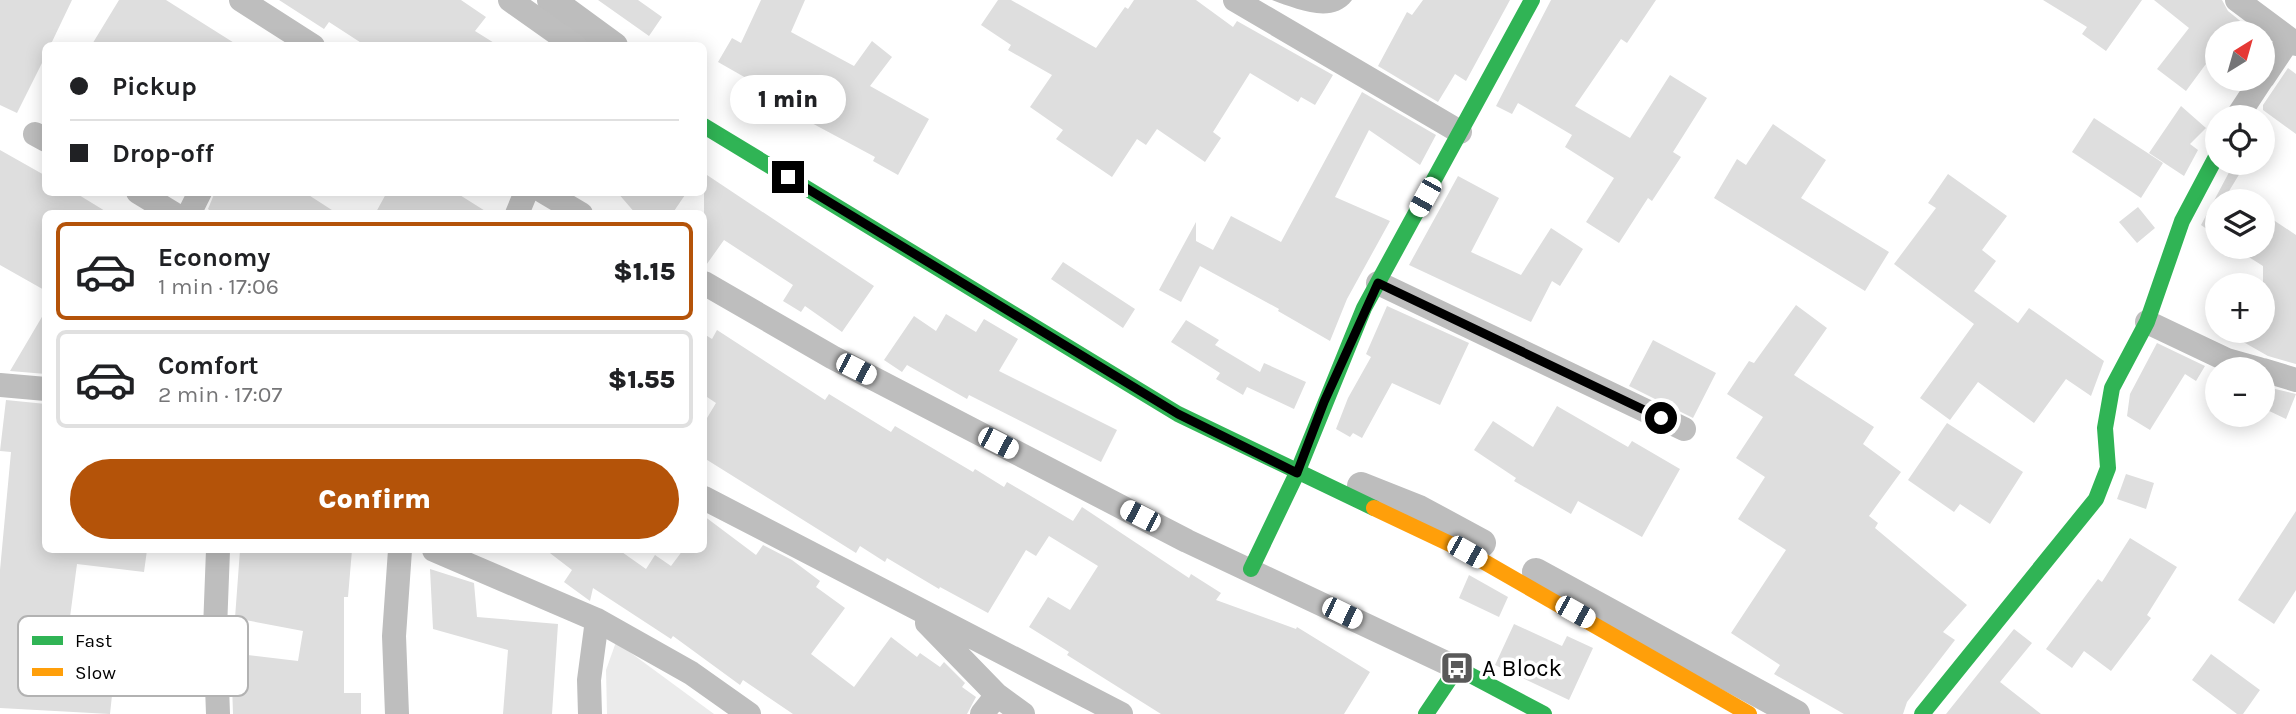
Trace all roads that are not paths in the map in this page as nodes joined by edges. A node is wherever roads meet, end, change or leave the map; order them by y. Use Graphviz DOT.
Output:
graph roads {
  1 [pos="241,0"];
  2 [pos="510,0"];
  3 [pos="1235,0"];
  4 [pos="1532,0"];
  5 [pos="2237,0"];
  6 [pos="282,37"];
  7 [pos="299,42"];
  8 [pos="569,42"];
  9 [pos="2293,42"];
  10 [pos="2275,64"];
  11 [pos="707,128"];
  12 [pos="1461,132"];
  13 [pos="2206,175"];
  14 [pos="145,196"];
  15 [pos="551,196"];
  16 [pos="167,210"];
  17 [pos="574,210"];
  18 [pos="1378,283"];
  19 [pos="707,286"];
  20 [pos="2147,321"];
  21 [pos="2221,357"];
  22 [pos="2275,374"];
  23 [pos="2296,380"];
  24 [pos="0,385"];
  25 [pos="42,388"];
  26 [pos="1684,429"];
  27 [pos="1298,468"];
  28 [pos="707,500"];
  29 [pos="218,553"];
  30 [pos="401,553"];
  31 [pos="441,553"];
  32 [pos="1251,569"];
  33 [pos="912,608"];
  34 [pos="215,616"];
  35 [pos="597,620"];
  36 [pos="1466,673"];
  37 [pos="217,696"];
  38 [pos="1464,696"];
  39 [pos="989,705"];
  40 [pos="218,714"];
  41 [pos="397,714"];
  42 [pos="590,714"];
  43 [pos="749,714"];
  44 [pos="1023,714"];
  45 [pos="1121,714"];
  46 [pos="1426,714"];
  47 [pos="1544,714"];
  48 [pos="1749,714"];
  49 [pos="1922,714"];
  1 -- 6 [label="street"];
  2 -- 8 [label="street"];
  3 -- 12 [label="street"];
  4 -- 12 [label="street"];
  5 -- 9 [label="street"];
  6 -- 7 [label="street"];
  9 -- 10 [label="street"];
  11 -- 27 [label="street"];
  12 -- 18 [label="street"];
  13 -- 20 [label="street"];
  14 -- 16 [label="street"];
  15 -- 17 [label="street"];
  18 -- 26 [label="street"];
  18 -- 27 [label="street"];
  19 -- 32 [label="street"];
  20 -- 21 [label="street"];
  20 -- 49 [label="street"];
  22 -- 23 [label="street"];
  24 -- 25 [label="street"];
  27 -- 32 [label="street"];
  27 -- 48 [label="street"];
  28 -- 33 [label="street"];
  29 -- 34 [label="street"];
  30 -- 41 [label="street"];
  31 -- 35 [label="street"];
  32 -- 36 [label="street"];
  33 -- 39 [label="street"];
  33 -- 45 [label="street"];
  35 -- 42 [label="street"];
  35 -- 43 [label="street"];
  36 -- 38 [label="street"];
  36 -- 46 [label="street"];
  36 -- 47 [label="street"];
  37 -- 40 [label="street"];
  39 -- 44 [label="street"];
}
